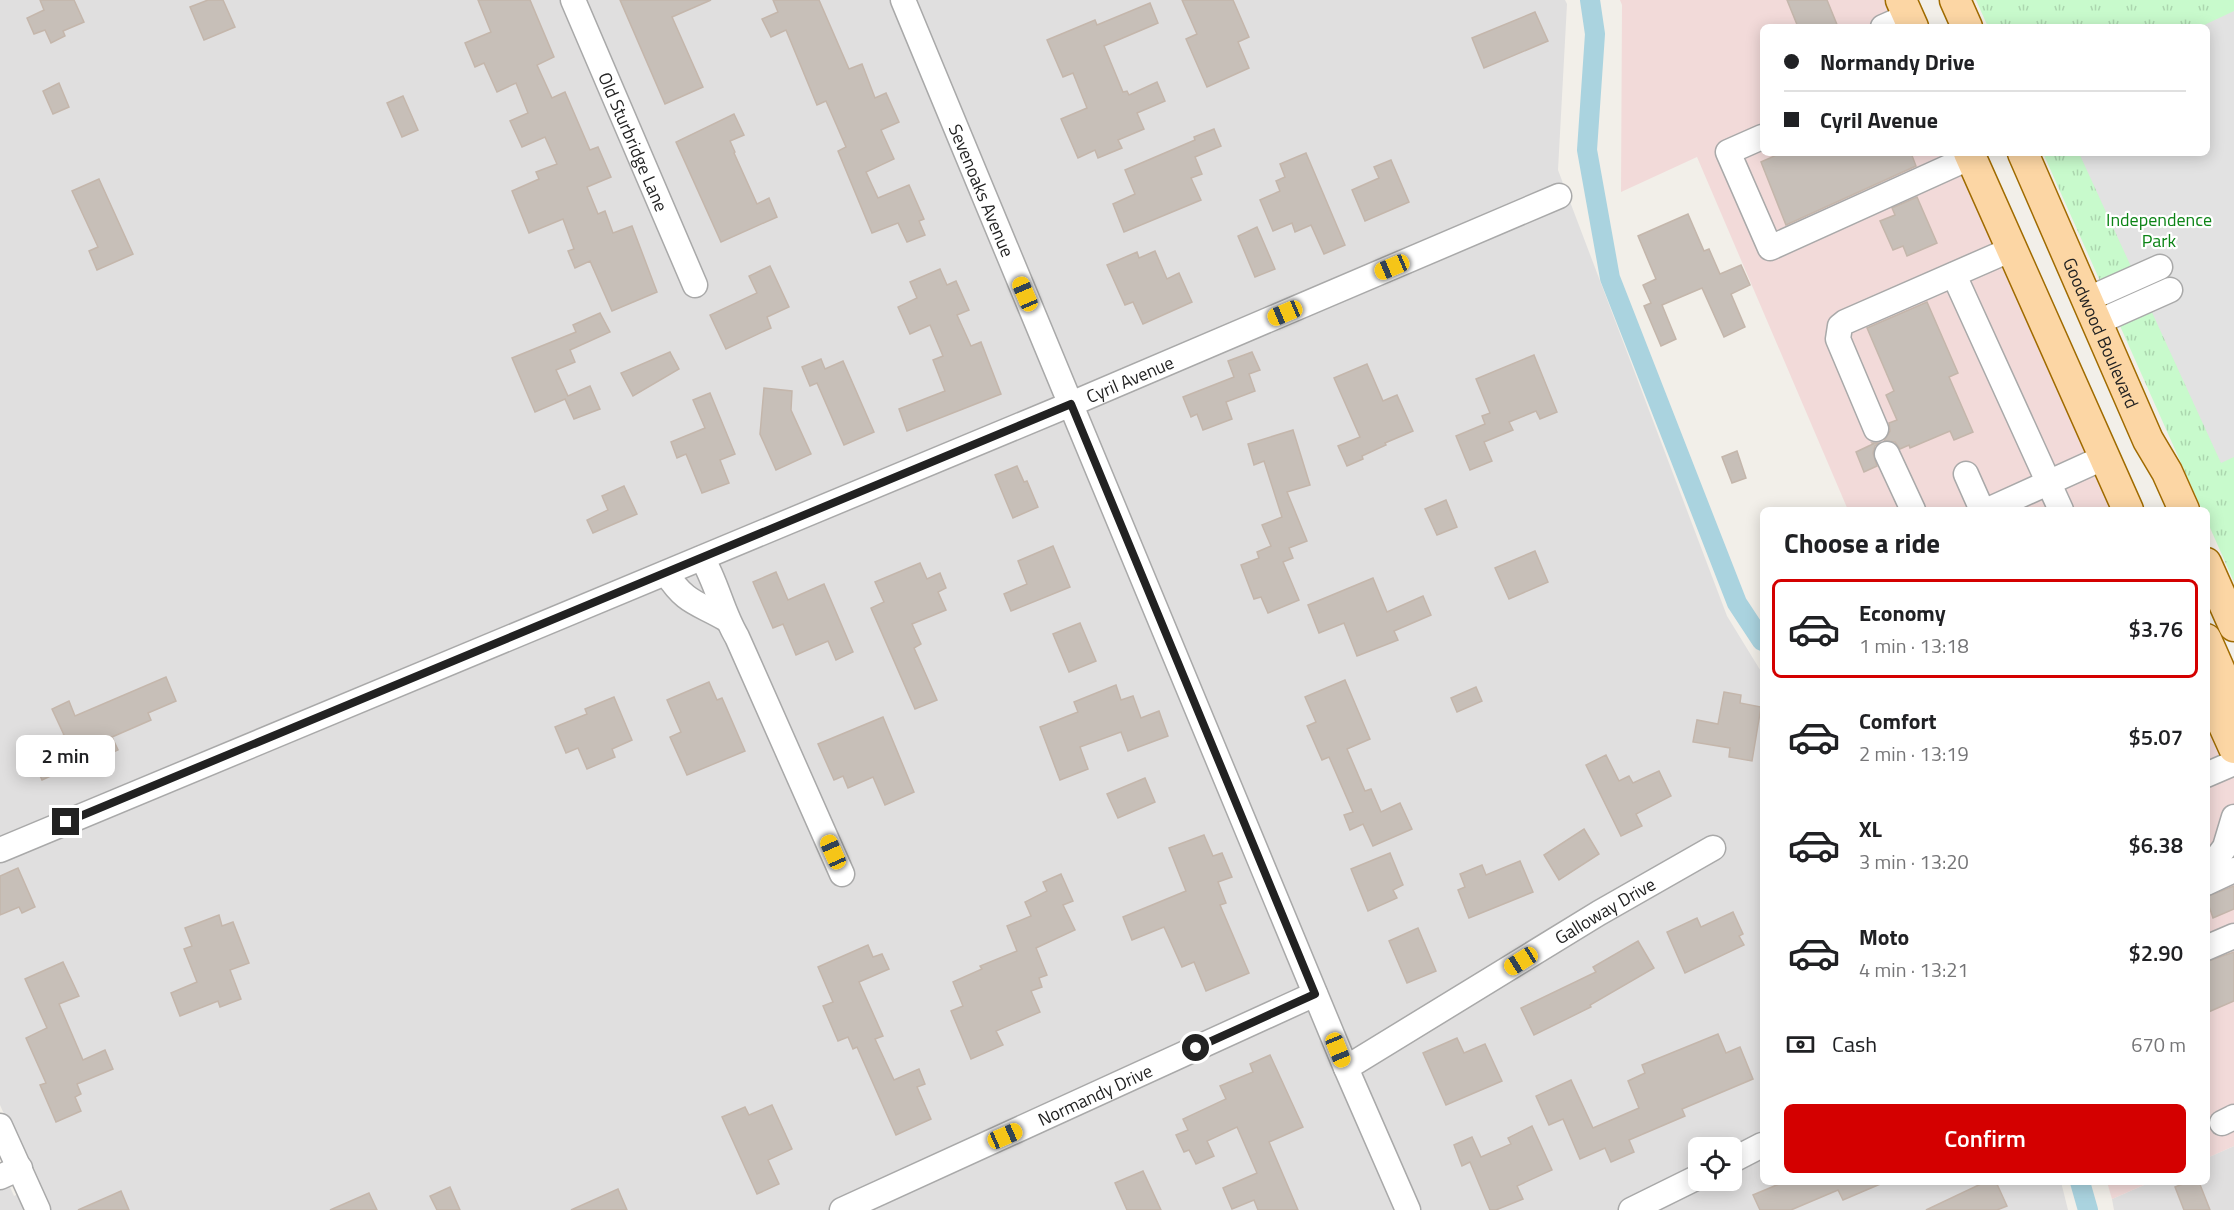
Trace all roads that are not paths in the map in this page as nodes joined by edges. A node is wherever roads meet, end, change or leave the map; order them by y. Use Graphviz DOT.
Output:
graph roads {
  1 [pos="573,0"];
  2 [pos="903,0"];
  3 [pos="1955,0"];
  4 [pos="1966,24"];
  5 [pos="1760,138"];
  6 [pos="1968,156"];
  7 [pos="1970,156"];
  8 [pos="2024,156"];
  9 [pos="1559,196"];
  10 [pos="2012,249"];
  11 [pos="2160,267"];
  12 [pos="1950,277"];
  13 [pos="695,285"];
  14 [pos="2170,290"];
  15 [pos="2091,311"];
  16 [pos="1071,404"];
  17 [pos="1876,429"];
  18 [pos="1887,454"];
  19 [pos="2105,457"];
  20 [pos="1966,474"];
  21 [pos="2049,482"];
  22 [pos="1912,507"];
  23 [pos="1982,507"];
  24 [pos="1995,507"];
  25 [pos="2060,507"];
  26 [pos="2127,507"];
  27 [pos="2183,507"];
  28 [pos="702,558"];
  29 [pos="2210,572"];
  30 [pos="666,573"];
  31 [pos="726,619"];
  32 [pos="2234,626"];
  33 [pos="2210,648"];
  34 [pos="2210,695"];
  35 [pos="2234,703"];
  36 [pos="2234,748"];
  37 [pos="2234,763"];
  38 [pos="2210,773"];
  39 [pos="2234,817"];
  40 [pos="1713,848"];
  41 [pos="0,850"];
  42 [pos="2210,868"];
  43 [pos="2234,870"];
  44 [pos="842,874"];
  45 [pos="2210,881"];
  46 [pos="2234,936"];
  47 [pos="2210,946"];
  48 [pos="1315,994"];
  49 [pos="1346,1068"];
  50 [pos="0,1126"];
  51 [pos="1760,1146"];
  52 [pos="1742,1155"];
  53 [pos="10,1172"];
  54 [pos="1688,1182"];
  55 [pos="38,1210"];
  56 [pos="842,1210"];
  57 [pos="1408,1210"];
  58 [pos="1630,1210"];
  1 -- 13 [label="street, Old Sturbridge Lane"];
  2 -- 16 [label="street, Sevenoaks Avenue"];
  3 -- 4 [label="main road"];
  5 -- 6 [label="street"];
  7 -- 10 [label="main road"];
  8 -- 15 [label="main road, Goodwood Boulevard"];
  9 -- 16 [label="street, Cyril Avenue"];
  10 -- 12 [label="street"];
  10 -- 15 [label="main road"];
  10 -- 19 [label="main road"];
  11 -- 15 [label="street"];
  12 -- 17 [label="street"];
  12 -- 21 [label="street"];
  14 -- 15 [label="street"];
  15 -- 27 [label="main road, Goodwood Boulevard"];
  16 -- 28 [label="street, Cyril Avenue"];
  16 -- 48 [label="street, Sevenoaks Avenue"];
  18 -- 22 [label="street"];
  19 -- 21 [label="street"];
  19 -- 26 [label="main road"];
  20 -- 23 [label="street"];
  21 -- 24 [label="street"];
  21 -- 25 [label="street"];
  28 -- 30 [label="street, Cyril Avenue"];
  28 -- 31 [label="street"];
  29 -- 32 [label="main road"];
  30 -- 31 [label="street"];
  30 -- 41 [label="street, Cyril Avenue"];
  31 -- 44 [label="street"];
  33 -- 35 [label="main road"];
  34 -- 36 [label="main road"];
  37 -- 38 [label="street"];
  39 -- 42 [label="street"];
  40 -- 49 [label="street, Galloway Drive"];
  43 -- 45 [label="street"];
  46 -- 47 [label="street"];
  48 -- 49 [label="street, Sevenoaks Avenue"];
  48 -- 56 [label="street, Normandy Drive"];
  49 -- 57 [label="street, Sevenoaks Avenue"];
  50 -- 53 [label="street"];
  51 -- 52 [label="street"];
  53 -- 55 [label="street"];
  54 -- 58 [label="street"];
}
